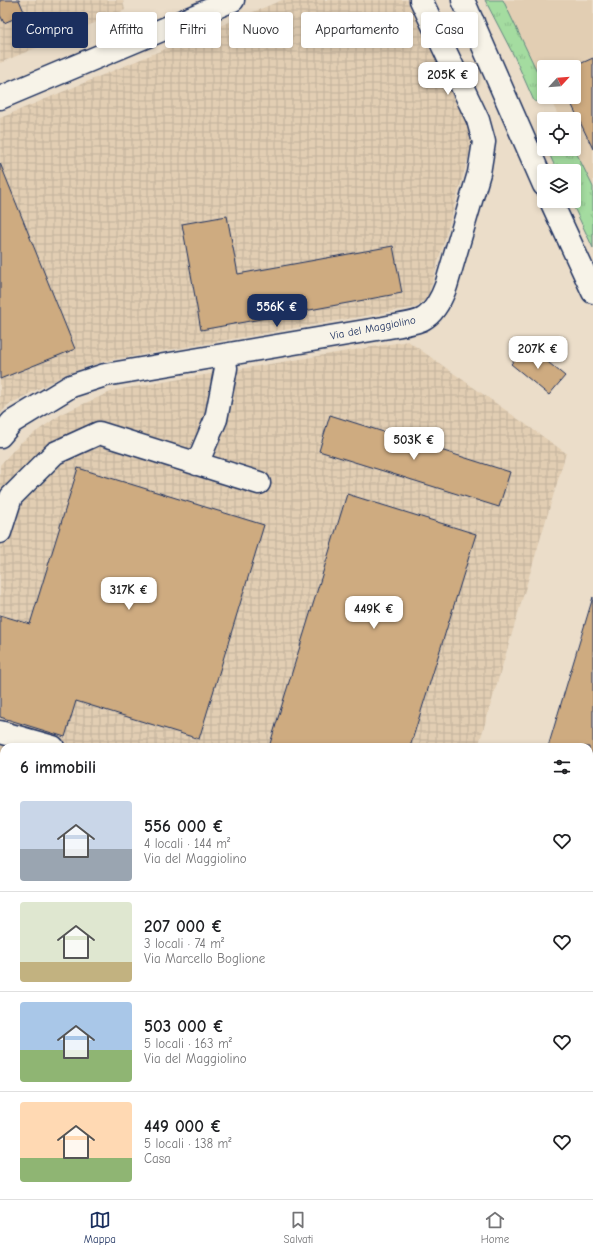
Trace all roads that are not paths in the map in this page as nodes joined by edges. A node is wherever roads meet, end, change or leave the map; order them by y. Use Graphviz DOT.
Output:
graph roads {
  1 [pos="233,0"];
  2 [pos="421,0"];
  3 [pos="463,0"];
  4 [pos="427,12"];
  5 [pos="468,12"];
  6 [pos="478,34"];
  7 [pos="445,48"];
  8 [pos="0,98"];
  9 [pos="537,170"];
  10 [pos="554,208"];
  11 [pos="593,292"];
  12 [pos="224,355"];
  13 [pos="0,436"];
  14 [pos="197,464"];
  15 [pos="259,483"];
  16 [pos="0,532"];
  17 [pos="0,732"];
  18 [pos="39,743"];
  1 -- 8 [label="street"];
  2 -- 4 [label="street, Via del Maggiolino"];
  3 -- 5 [label="street"];
  6 -- 9 [label="street"];
  7 -- 12 [label="street, Via del Maggiolino"];
  10 -- 11 [label="street"];
  12 -- 13 [label="street, Via del Maggiolino"];
  12 -- 14 [label="street"];
  14 -- 15 [label="street"];
  14 -- 16 [label="street"];
  17 -- 18 [label="street"];
}
